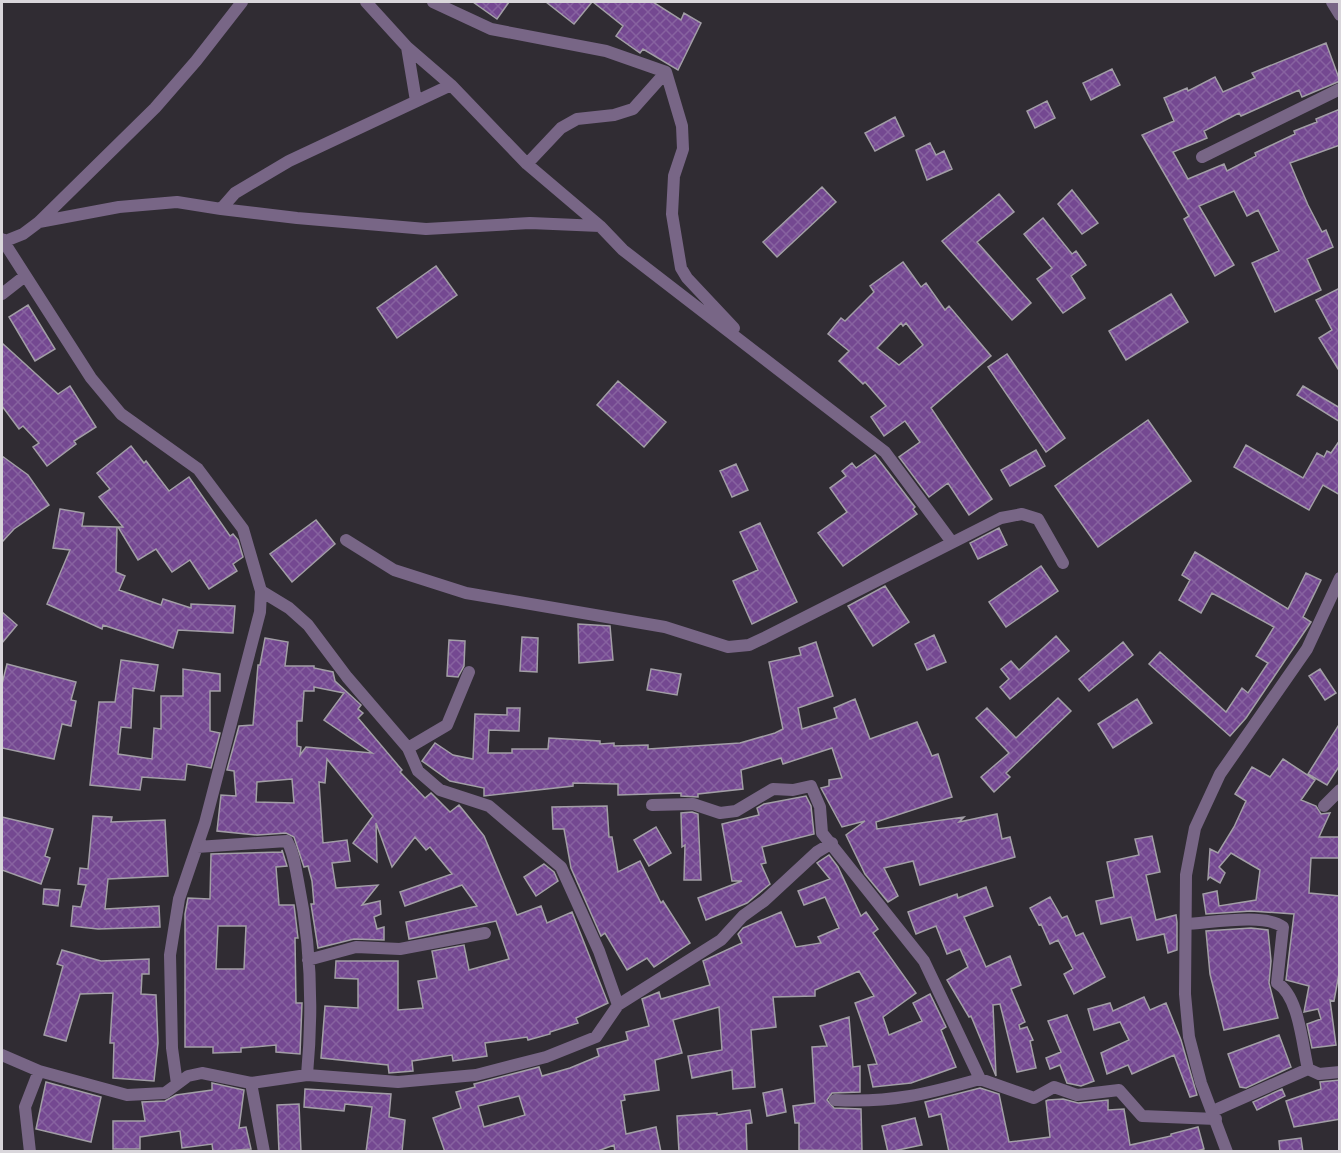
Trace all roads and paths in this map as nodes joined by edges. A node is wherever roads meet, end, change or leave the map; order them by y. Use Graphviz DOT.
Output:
graph roads {
  1 [pos="242,2"];
  2 [pos="366,2"];
  3 [pos="433,2"];
  4 [pos="1332,2"];
  5 [pos="1340,15"];
  6 [pos="407,47"];
  7 [pos="666,72"];
  8 [pos="451,85"];
  9 [pos="1340,89"];
  10 [pos="416,101"];
  11 [pos="1203,157"];
  12 [pos="527,164"];
  13 [pos="221,209"];
  14 [pos="39,222"];
  15 [pos="600,226"];
  16 [pos="2,241"];
  17 [pos="25,276"];
  18 [pos="2,294"];
  19 [pos="761,355"];
  20 [pos="346,540"];
  21 [pos="951,541"];
  22 [pos="1063,563"];
  23 [pos="1340,578"];
  24 [pos="261,591"];
  25 [pos="469,672"];
  26 [pos="408,748"];
  27 [pos="1340,790"];
  28 [pos="652,805"];
  29 [pos="1324,806"];
  30 [pos="832,843"];
  31 [pos="197,847"];
  32 [pos="1186,924"];
  33 [pos="485,933"];
  34 [pos="308,960"];
  35 [pos="618,1005"];
  36 [pos="2,1055"];
  37 [pos="1308,1069"];
  38 [pos="39,1071"];
  39 [pos="1340,1072"];
  40 [pos="307,1075"];
  41 [pos="980,1079"];
  42 [pos="251,1083"];
  43 [pos="177,1084"];
  44 [pos="835,1100"];
  45 [pos="1215,1115"];
  46 [pos="30,1152"];
  47 [pos="264,1152"];
  48 [pos="1227,1152"];
  1 -- 14 [label="street"];
  2 -- 6 [label="street"];
  3 -- 7 [label="street"];
  4 -- 5 [label="street"];
  6 -- 8 [label="street"];
  6 -- 10 [label="street"];
  7 -- 12 [label="street"];
  7 -- 19 [label="street"];
  8 -- 10 [label="street"];
  8 -- 12 [label="street"];
  9 -- 11 [label="street"];
  10 -- 13 [label="street"];
  12 -- 15 [label="street"];
  13 -- 14 [label="street"];
  13 -- 15 [label="street"];
  14 -- 16 [label="street"];
  15 -- 19 [label="street"];
  16 -- 17 [label="street"];
  17 -- 18 [label="street"];
  17 -- 24 [label="street"];
  19 -- 21 [label="street"];
  20 -- 21 [label="street"];
  21 -- 22 [label="street"];
  23 -- 32 [label="street"];
  24 -- 26 [label="street"];
  24 -- 31 [label="street"];
  25 -- 26 [label="street"];
  26 -- 35 [label="street"];
  27 -- 29 [label="street"];
  28 -- 30 [label="street"];
  30 -- 35 [label="street"];
  30 -- 41 [label="street"];
  31 -- 34 [label="street"];
  31 -- 43 [label="street"];
  32 -- 37 [label="street"];
  32 -- 45 [label="street"];
  33 -- 34 [label="street"];
  34 -- 40 [label="street"];
  35 -- 40 [label="street"];
  36 -- 38 [label="street"];
  37 -- 39 [label="street"];
  37 -- 45 [label="street"];
  38 -- 43 [label="street"];
  38 -- 46 [label="street"];
  40 -- 42 [label="street"];
  41 -- 44 [label="street"];
  41 -- 45 [label="street"];
  42 -- 43 [label="street"];
  42 -- 47 [label="street"];
  45 -- 48 [label="street"];
}
